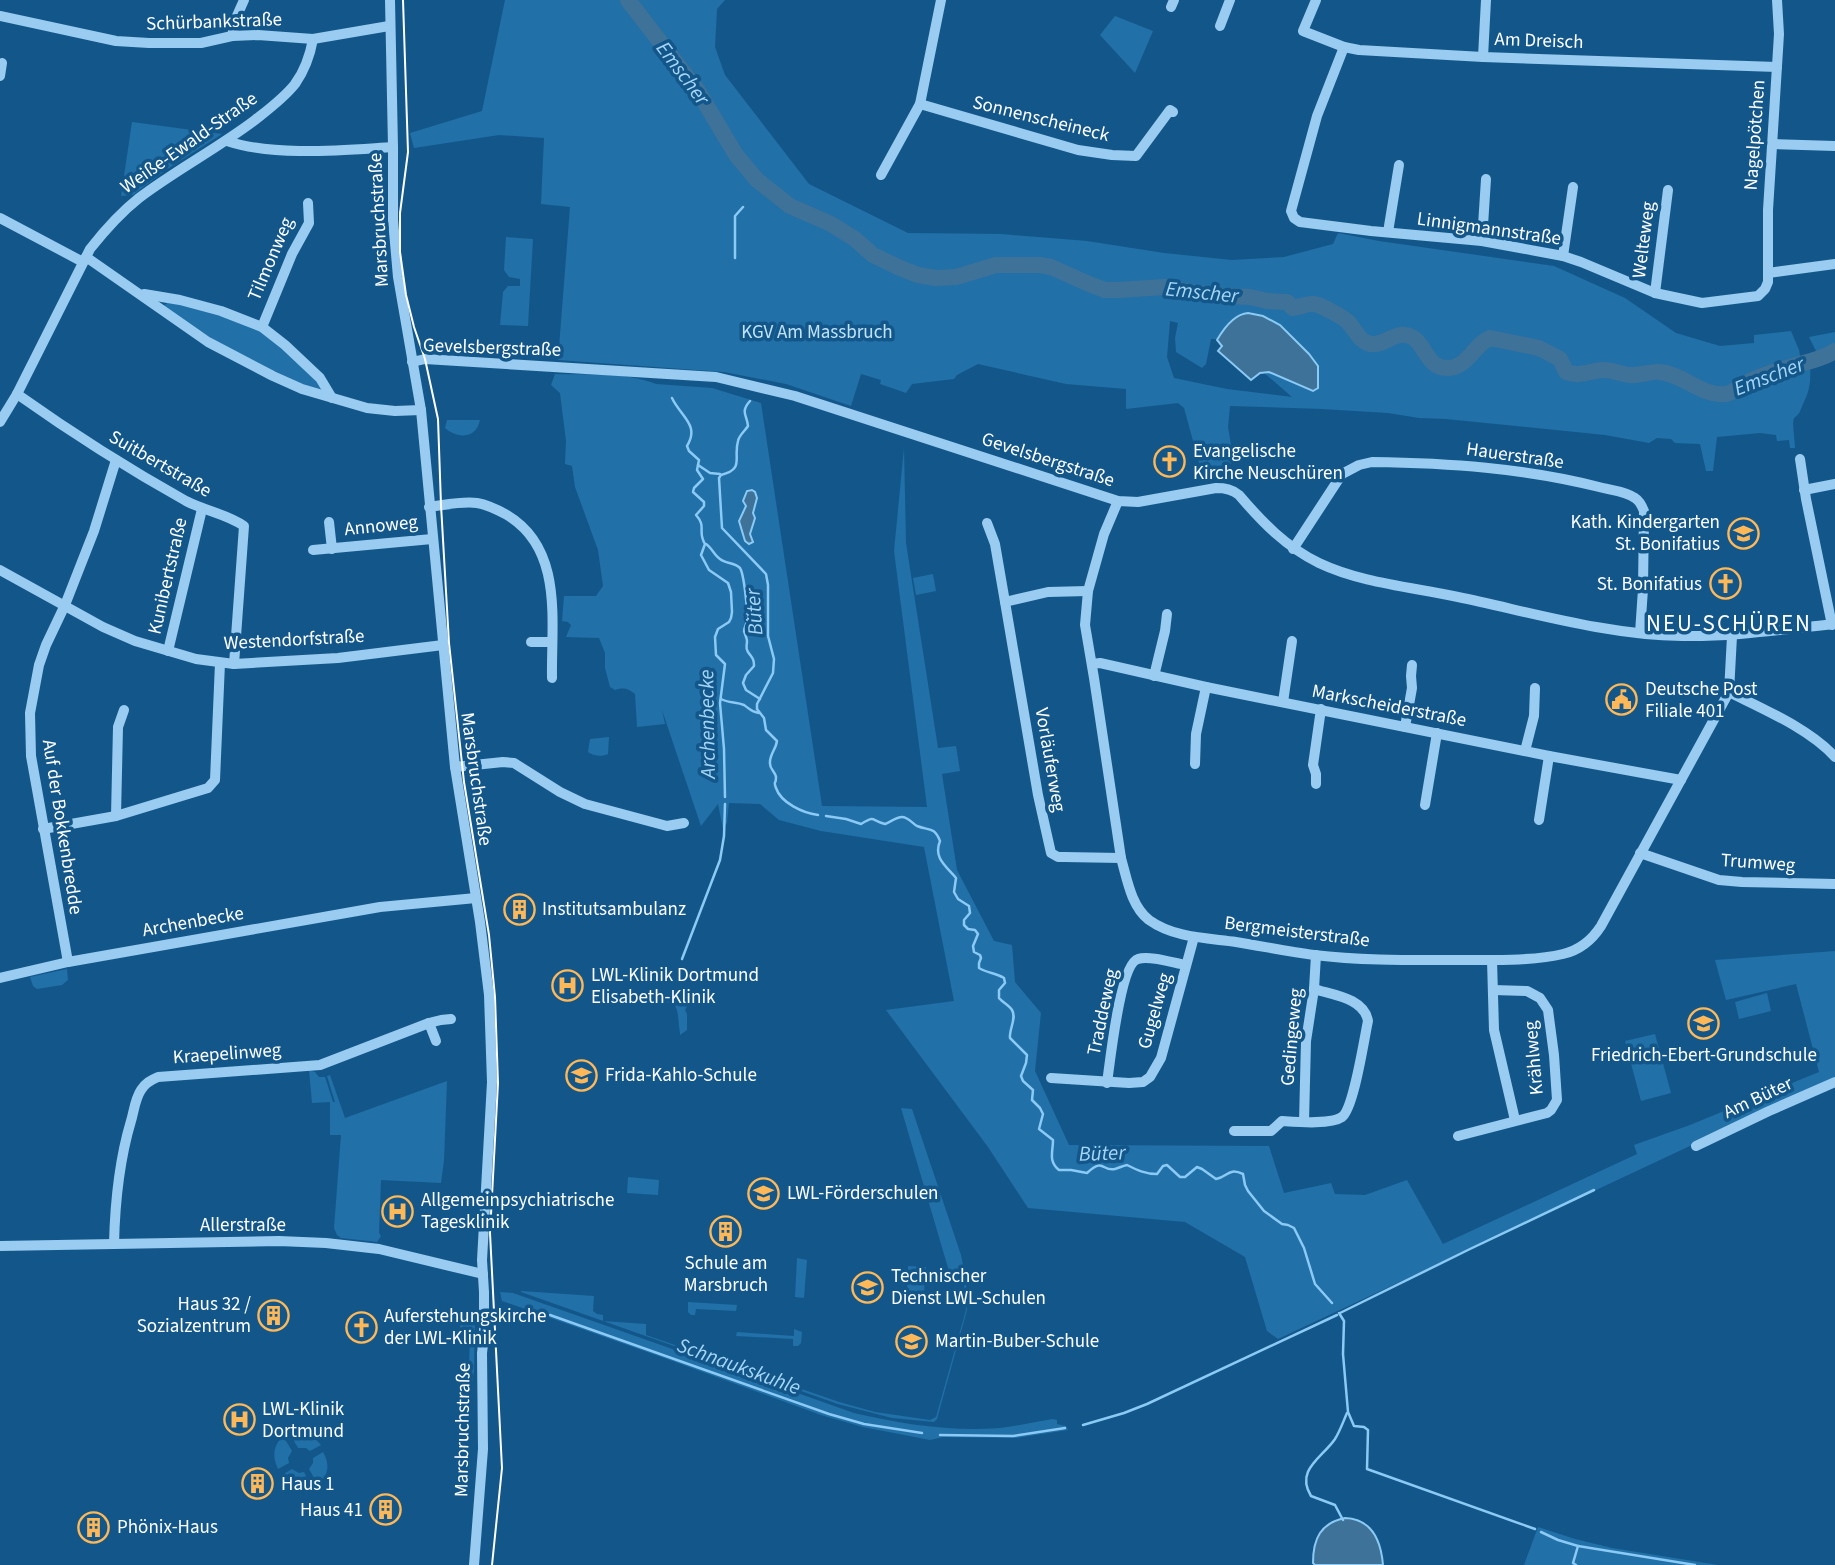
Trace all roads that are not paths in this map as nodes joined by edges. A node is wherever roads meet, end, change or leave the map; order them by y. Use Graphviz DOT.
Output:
graph roads {
  1 [pos="244,0"];
  2 [pos="390,0"];
  3 [pos="941,0"];
  4 [pos="1230,0"];
  5 [pos="1316,0"];
  6 [pos="1486,0"];
  7 [pos="1777,0"];
  8 [pos="0,16"];
  9 [pos="389,26"];
  10 [pos="1220,26"];
  11 [pos="232,36"];
  12 [pos="313,39"];
  13 [pos="1344,47"];
  14 [pos="1483,57"];
  15 [pos="2,63"];
  16 [pos="1777,67"];
  17 [pos="0,76"];
  18 [pos="920,104"];
  19 [pos="1173,112"];
  20 [pos="228,141"];
  21 [pos="1773,144"];
  22 [pos="1835,146"];
  23 [pos="393,147"];
  24 [pos="1399,165"];
  25 [pos="881,175"];
  26 [pos="1486,178"];
  27 [pos="1573,187"];
  28 [pos="1668,190"];
  29 [pos="308,203"];
  30 [pos="0,218"];
  31 [pos="1388,232"];
  32 [pos="1482,241"];
  33 [pos="1563,256"];
  34 [pos="84,260"];
  35 [pos="1835,264"];
  36 [pos="1768,273"];
  37 [pos="1655,293"];
  38 [pos="141,294"];
  39 [pos="262,327"];
  40 [pos="412,362"];
  41 [pos="17,394"];
  42 [pos="332,398"];
  43 [pos="421,410"];
  44 [pos="0,422"];
  45 [pos="1800,459"];
  46 [pos="116,460"];
  47 [pos="1835,484"];
  48 [pos="1804,490"];
  49 [pos="1118,501"];
  50 [pos="429,507"];
  51 [pos="201,509"];
  52 [pos="329,522"];
  53 [pos="987,523"];
  54 [pos="432,539"];
  55 [pos="332,548"];
  56 [pos="1293,549"];
  57 [pos="313,550"];
  58 [pos="0,570"];
  59 [pos="1088,590"];
  60 [pos="1005,602"];
  61 [pos="65,605"];
  62 [pos="1167,614"];
  63 [pos="1833,624"];
  64 [pos="1640,633"];
  65 [pos="1732,636"];
  66 [pos="1292,641"];
  67 [pos="531,642"];
  68 [pos="552,642"];
  69 [pos="443,645"];
  70 [pos="168,651"];
  71 [pos="220,663"];
  72 [pos="1091,663"];
  73 [pos="234,664"];
  74 [pos="1412,665"];
  75 [pos="1154,676"];
  76 [pos="552,678"];
  77 [pos="1206,687"];
  78 [pos="1535,688"];
  79 [pos="1729,692"];
  80 [pos="1283,702"];
  81 [pos="1321,709"];
  82 [pos="124,710"];
  83 [pos="1405,727"];
  84 [pos="1437,733"];
  85 [pos="1525,751"];
  86 [pos="1549,756"];
  87 [pos="1835,757"];
  88 [pos="1195,764"];
  89 [pos="455,767"];
  90 [pos="1681,780"];
  91 [pos="1316,784"];
  92 [pos="1425,805"];
  93 [pos="116,816"];
  94 [pos="1539,820"];
  95 [pos="684,823"];
  96 [pos="43,829"];
  97 [pos="1640,853"];
  98 [pos="1121,858"];
  99 [pos="1835,884"];
  100 [pos="476,898"];
  101 [pos="1194,937"];
  102 [pos="1316,955"];
  103 [pos="1492,960"];
  104 [pos="68,962"];
  105 [pos="1186,965"];
  106 [pos="0,978"];
  107 [pos="1314,989"];
  108 [pos="1493,990"];
  109 [pos="451,1019"];
  110 [pos="429,1023"];
  111 [pos="436,1041"];
  112 [pos="1051,1078"];
  113 [pos="1835,1082"];
  114 [pos="1107,1083"];
  115 [pos="1515,1120"];
  116 [pos="1304,1122"];
  117 [pos="1234,1131"];
  118 [pos="1458,1136"];
  119 [pos="1696,1146"];
  120 [pos="114,1244"];
  121 [pos="0,1246"];
  122 [pos="483,1274"];
  123 [pos="474,1565"];
  1 -- 11 [label="street"];
  2 -- 9 [label="street, Marsbruchstraße"];
  3 -- 18 [label="street"];
  4 -- 10 [label="street"];
  5 -- 13 [label="street, Am Dreisch"];
  6 -- 14 [label="street"];
  7 -- 16 [label="street, Nagelpötchen"];
  8 -- 11 [label="street, Schürbankstraße"];
  9 -- 12 [label="street, Schürbankstraße"];
  9 -- 23 [label="street, Marsbruchstraße"];
  11 -- 12 [label="street, Schürbankstraße"];
  12 -- 20 [label="street, Weiße-Ewald-Straße"];
  13 -- 14 [label="street, Am Dreisch"];
  13 -- 31 [label="street, Linnigmannstraße"];
  14 -- 16 [label="street, Am Dreisch"];
  15 -- 17 [label="street"];
  16 -- 21 [label="street, Nagelpötchen"];
  18 -- 19 [label="street, Sonnenscheineck"];
  18 -- 25 [label="street"];
  20 -- 23 [label="street"];
  20 -- 34 [label="street, Weiße-Ewald-Straße"];
  21 -- 22 [label="street"];
  21 -- 36 [label="street, Nagelpötchen"];
  23 -- 40 [label="street, Marsbruchstraße"];
  24 -- 31 [label="street"];
  26 -- 32 [label="street"];
  27 -- 33 [label="street"];
  28 -- 37 [label="street, Welteweg"];
  29 -- 39 [label="street, Tilmonweg"];
  30 -- 34 [label="street"];
  31 -- 32 [label="street, Linnigmannstraße"];
  32 -- 33 [label="street, Linnigmannstraße"];
  33 -- 37 [label="street, Linnigmannstraße"];
  34 -- 38 [label="street"];
  34 -- 41 [label="street, Weiße-Ewald-Straße"];
  35 -- 36 [label="street"];
  36 -- 37 [label="street, Linnigmannstraße"];
  38 -- 39 [label="street"];
  38 -- 42 [label="street"];
  39 -- 42 [label="street"];
  40 -- 43 [label="street, Marsbruchstraße"];
  40 -- 49 [label="street, Gevelsbergstraße"];
  41 -- 44 [label="street, Weiße-Ewald-Straße"];
  41 -- 46 [label="street, Suitbertstraße"];
  42 -- 43 [label="street"];
  43 -- 50 [label="street, Marsbruchstraße"];
  45 -- 48 [label="street"];
  46 -- 51 [label="street, Suitbertstraße"];
  46 -- 61 [label="street, Auf der Bokkenbredde"];
  47 -- 48 [label="street"];
  48 -- 63 [label="street"];
  49 -- 56 [label="street, Gevelsbergstraße"];
  49 -- 59 [label="street, Bergmeisterstraße"];
  50 -- 54 [label="street, Marsbruchstraße"];
  50 -- 68 [label="street"];
  51 -- 70 [label="street, Kunibertstraße"];
  51 -- 73 [label="street, Suitbertstraße"];
  52 -- 55 [label="street, Annoweg"];
  53 -- 60 [label="street, Vorläuferweg"];
  54 -- 55 [label="street, Annoweg"];
  54 -- 69 [label="street, Marsbruchstraße"];
  55 -- 57 [label="street, Annoweg"];
  56 -- 64 [label="street, Gevelsbergstraße"];
  56 -- 64 [label="street, Hauerstraße"];
  58 -- 61 [label="street, Westendorfstraße"];
  59 -- 60 [label="street"];
  59 -- 72 [label="street, Bergmeisterstraße"];
  60 -- 98 [label="street, Vorläuferweg"];
  61 -- 70 [label="street, Westendorfstraße"];
  61 -- 96 [label="street, Auf der Bokkenbredde"];
  62 -- 75 [label="street"];
  63 -- 65 [label="street, Gevelsbergstraße"];
  64 -- 65 [label="street, Gevelsbergstraße"];
  65 -- 79 [label="street"];
  66 -- 80 [label="street"];
  67 -- 68 [label="street"];
  68 -- 76 [label="street"];
  69 -- 73 [label="street, Westendorfstraße"];
  69 -- 89 [label="street, Marsbruchstraße"];
  70 -- 71 [label="street, Westendorfstraße"];
  71 -- 73 [label="street, Westendorfstraße"];
  71 -- 93 [label="street"];
  72 -- 75 [label="street, Markscheiderstraße"];
  72 -- 98 [label="street, Bergmeisterstraße"];
  74 -- 83 [label="street"];
  75 -- 77 [label="street, Markscheiderstraße"];
  77 -- 80 [label="street, Markscheiderstraße"];
  77 -- 88 [label="street"];
  78 -- 85 [label="street"];
  79 -- 87 [label="street"];
  79 -- 90 [label="street, Bergmeisterstraße"];
  80 -- 81 [label="street, Markscheiderstraße"];
  81 -- 83 [label="street, Markscheiderstraße"];
  81 -- 91 [label="street"];
  82 -- 93 [label="street"];
  83 -- 84 [label="street, Markscheiderstraße"];
  84 -- 85 [label="street, Markscheiderstraße"];
  84 -- 92 [label="street"];
  85 -- 86 [label="street, Markscheiderstraße"];
  86 -- 90 [label="street, Markscheiderstraße"];
  86 -- 94 [label="street"];
  89 -- 95 [label="street"];
  89 -- 100 [label="street, Marsbruchstraße"];
  90 -- 97 [label="street, Bergmeisterstraße"];
  93 -- 96 [label="street"];
  96 -- 104 [label="street, Auf der Bokkenbredde"];
  97 -- 99 [label="street, Trumweg"];
  97 -- 103 [label="street, Bergmeisterstraße"];
  98 -- 101 [label="street, Bergmeisterstraße"];
  100 -- 104 [label="street, Archenbecke"];
  100 -- 122 [label="street, Marsbruchstraße"];
  101 -- 102 [label="street, Bergmeisterstraße"];
  101 -- 105 [label="street, Gugelweg"];
  102 -- 103 [label="street, Bergmeisterstraße"];
  102 -- 107 [label="street, Gedingeweg"];
  103 -- 108 [label="street"];
  104 -- 106 [label="street, Archenbecke"];
  105 -- 114 [label="street, Gugelweg"];
  105 -- 114 [label="street, Traddeweg"];
  107 -- 116 [label="street, Gedingeweg"];
  107 -- 116 [label="street"];
  108 -- 115 [label="street"];
  108 -- 115 [label="street, Krählweg"];
  109 -- 110 [label="street, Kraepelinweg"];
  110 -- 111 [label="street"];
  110 -- 120 [label="street, Kraepelinweg"];
  112 -- 114 [label="street, Gugelweg"];
  113 -- 119 [label="street, Am Büter"];
  115 -- 118 [label="street, Krählweg"];
  116 -- 117 [label="street"];
  120 -- 121 [label="street, Allerstraße"];
  120 -- 122 [label="street, Allerstraße"];
  122 -- 123 [label="street, Marsbruchstraße"];
}
